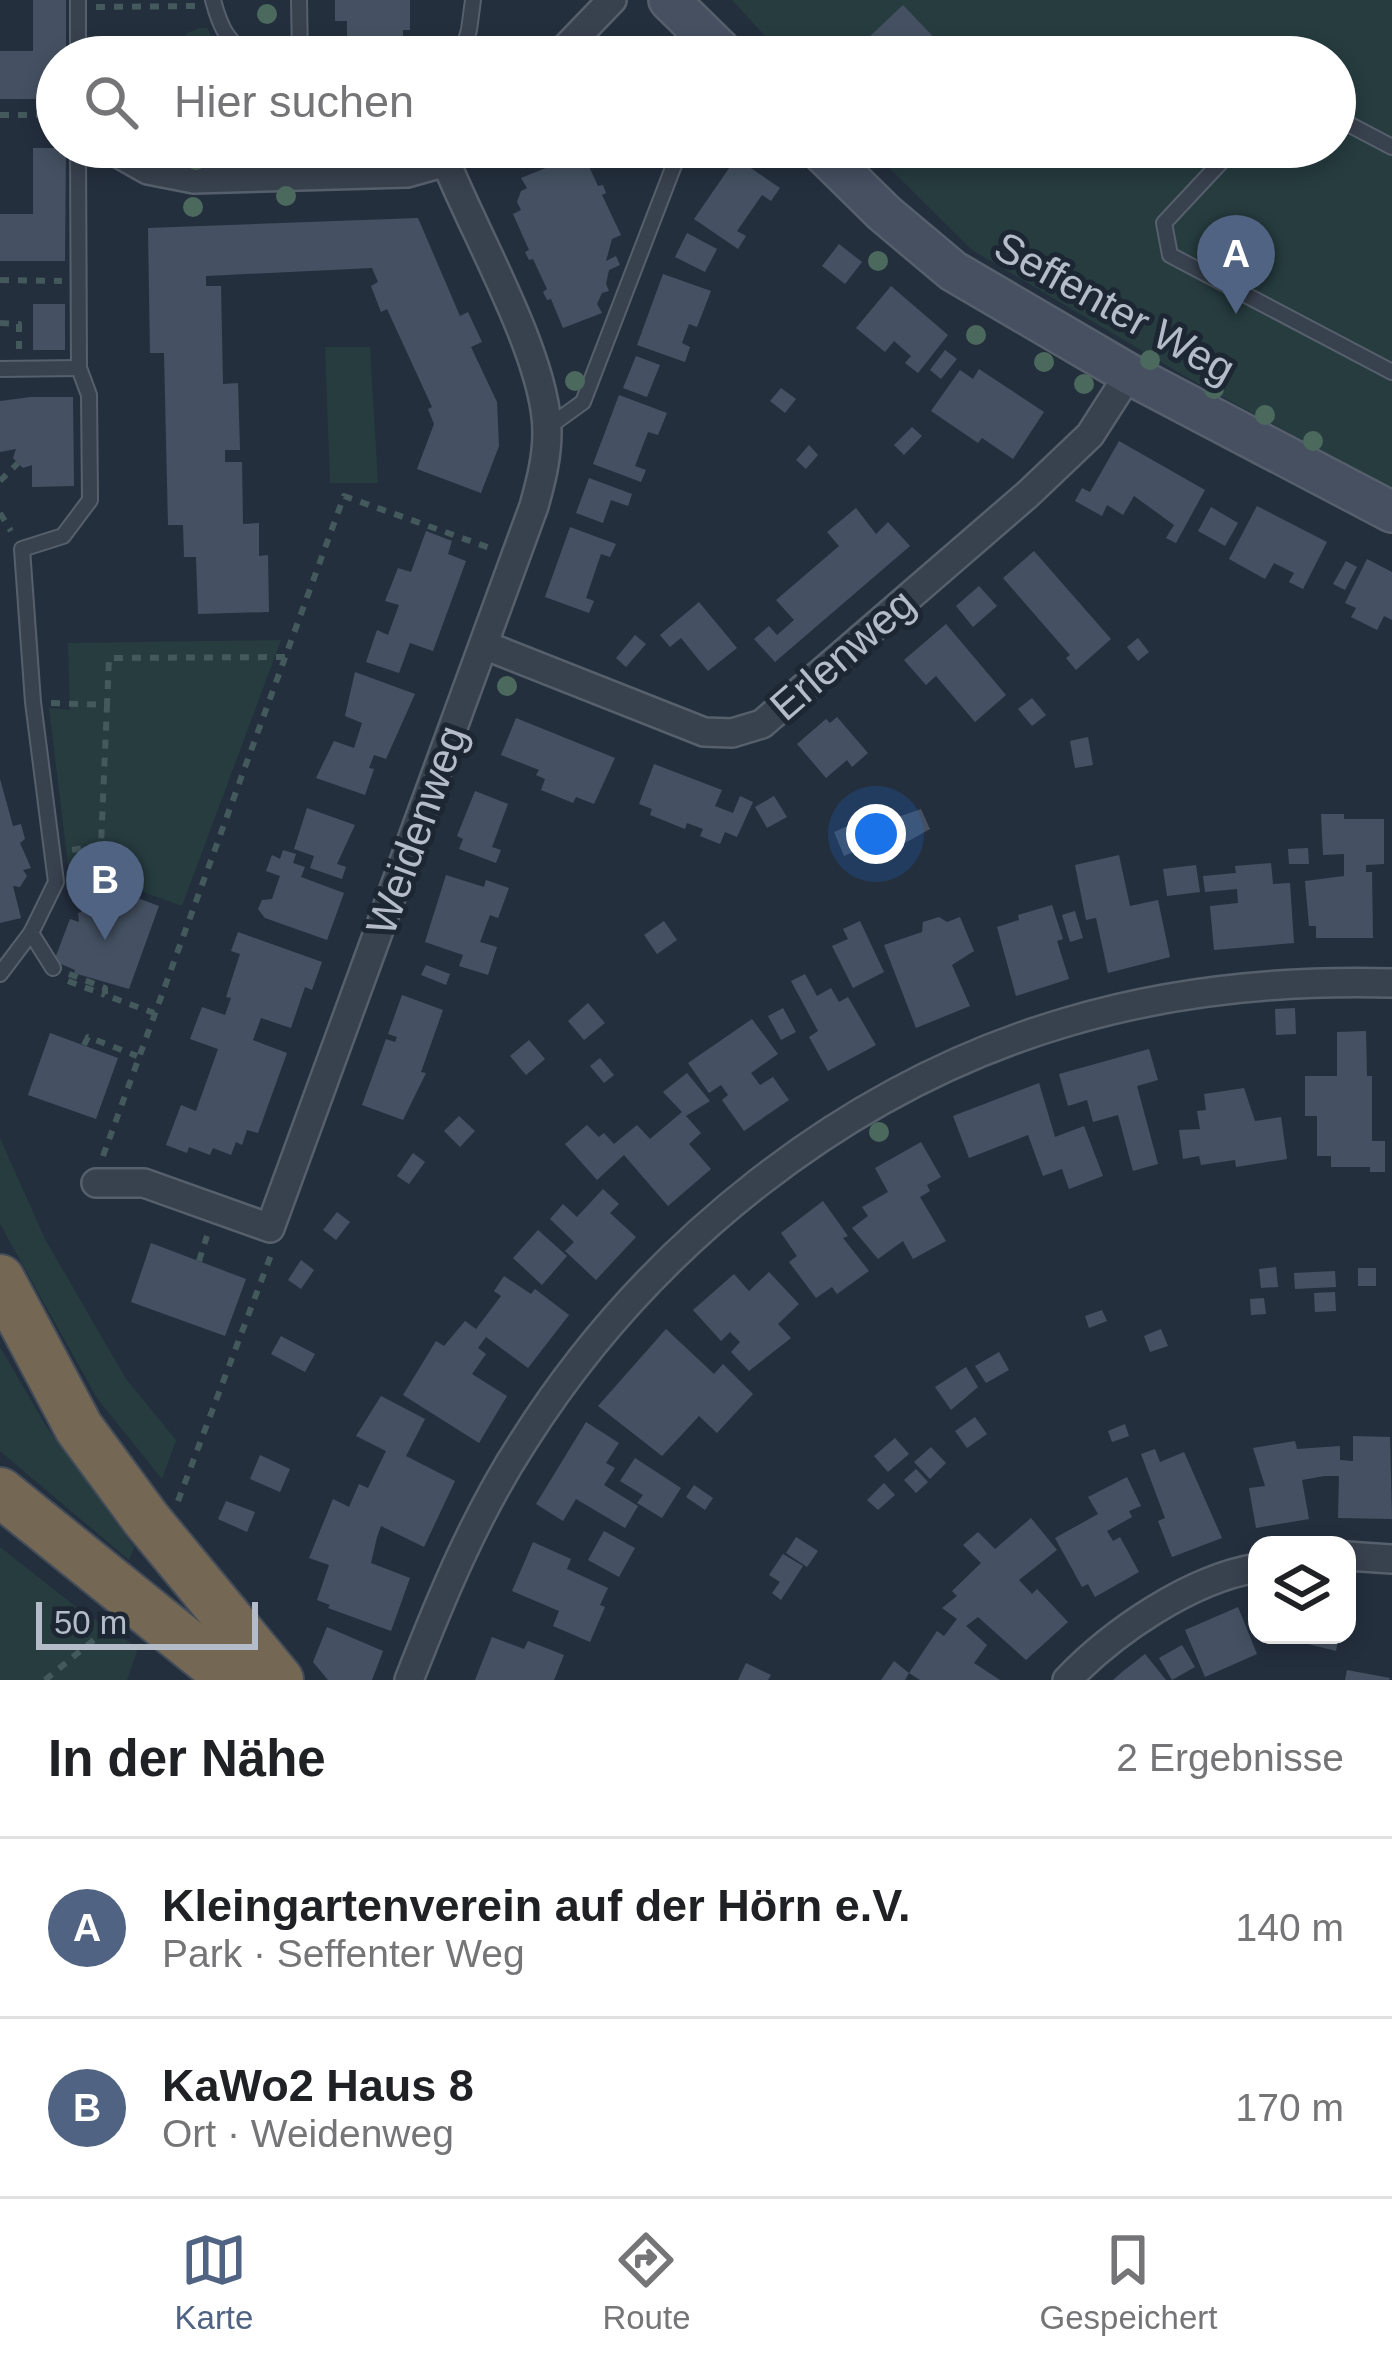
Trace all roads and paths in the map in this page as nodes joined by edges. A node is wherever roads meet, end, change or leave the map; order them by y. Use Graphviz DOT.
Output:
graph roads {
  1 [pos="78,0"];
  2 [pos="213,0"];
  3 [pos="298,0"];
  4 [pos="473,0"];
  5 [pos="612,0"];
  6 [pos="669,0"];
  7 [pos="166,6"];
  8 [pos="121,7"];
  9 [pos="78,36"];
  10 [pos="226,36"];
  11 [pos="299,36"];
  12 [pos="468,36"];
  13 [pos="577,36"];
  14 [pos="706,36"];
  15 [pos="0,115"];
  16 [pos="36,115"];
  17 [pos="1356,129"];
  18 [pos="1392,147"];
  19 [pos="78,168"];
  20 [pos="144,168"];
  21 [pos="332,168"];
  22 [pos="418,168"];
  23 [pos="461,168"];
  24 [pos="674,168"];
  25 [pos="838,168"];
  26 [pos="1215,168"];
  27 [pos="332,176"];
  28 [pos="0,280"];
  29 [pos="79,281"];
  30 [pos="0,323"];
  31 [pos="0,368"];
  32 [pos="79,368"];
  33 [pos="19,369"];
  34 [pos="1392,372"];
  35 [pos="1129,374"];
  36 [pos="548,428"];
  37 [pos="18,463"];
  38 [pos="0,482"];
  39 [pos="1392,512"];
  40 [pos="515,556"];
  41 [pos="484,645"];
  42 [pos="284,658"];
  43 [pos="52,704"];
  44 [pos="107,704"];
  45 [pos="101,845"];
  46 [pos="31,933"];
  47 [pos="53,968"];
  48 [pos="0,974"];
  49 [pos="1392,983"];
  50 [pos="154,1012"];
  51 [pos="84,1045"];
  52 [pos="137,1056"];
  53 [pos="96,1183"];
  54 [pos="270,1228"];
  55 [pos="0,1279"];
  56 [pos="0,1492"];
  57 [pos="176,1506"];
  58 [pos="1356,1557"];
  59 [pos="1392,1559"];
  60 [pos="1248,1570"];
  61 [pos="116,1621"];
  62 [pos="45,1680"];
  63 [pos="233,1680"];
  64 [pos="279,1680"];
  65 [pos="409,1680"];
  66 [pos="1066,1680"];
  1 -- 9 [label="lane"];
  2 -- 10 [label="lane"];
  3 -- 11 [label="lane"];
  4 -- 12 [label="lane"];
  5 -- 13 [label="street"];
  6 -- 14 [label="street"];
  7 -- 8 [label="path"];
  15 -- 16 [label="path"];
  17 -- 18 [label="lane"];
  19 -- 29 [label="lane"];
  20 -- 27 [label="street"];
  21 -- 27 [label="lane"];
  22 -- 27 [label="street"];
  23 -- 36 [label="street, Weidenweg"];
  24 -- 36 [label="lane"];
  25 -- 35 [label="street, Seffenter Weg"];
  26 -- 34 [label="lane"];
  28 -- 29 [label="path"];
  29 -- 32 [label="lane"];
  30 -- 33 [label="path"];
  31 -- 33 [label="lane"];
  32 -- 33 [label="lane"];
  32 -- 46 [label="lane"];
  35 -- 39 [label="street, Seffenter Weg"];
  35 -- 41 [label="street, Erlenweg"];
  36 -- 40 [label="street, Weidenweg"];
  37 -- 38 [label="path"];
  40 -- 41 [label="street, Weidenweg"];
  40 -- 42 [label="path"];
  41 -- 54 [label="street, Weidenweg"];
  42 -- 44 [label="path"];
  42 -- 50 [label="path"];
  43 -- 44 [label="path"];
  44 -- 45 [label="path"];
  46 -- 47 [label="lane"];
  46 -- 48 [label="lane"];
  47 -- 50 [label="path"];
  49 -- 65 [label="street"];
  50 -- 52 [label="path"];
  51 -- 52 [label="path"];
  52 -- 53 [label="path"];
  53 -- 54 [label="street"];
  54 -- 57 [label="path"];
  55 -- 64 [label="highway"];
  56 -- 63 [label="highway"];
  58 -- 59 [label="street"];
  60 -- 66 [label="street"];
  61 -- 62 [label="path"];
}
